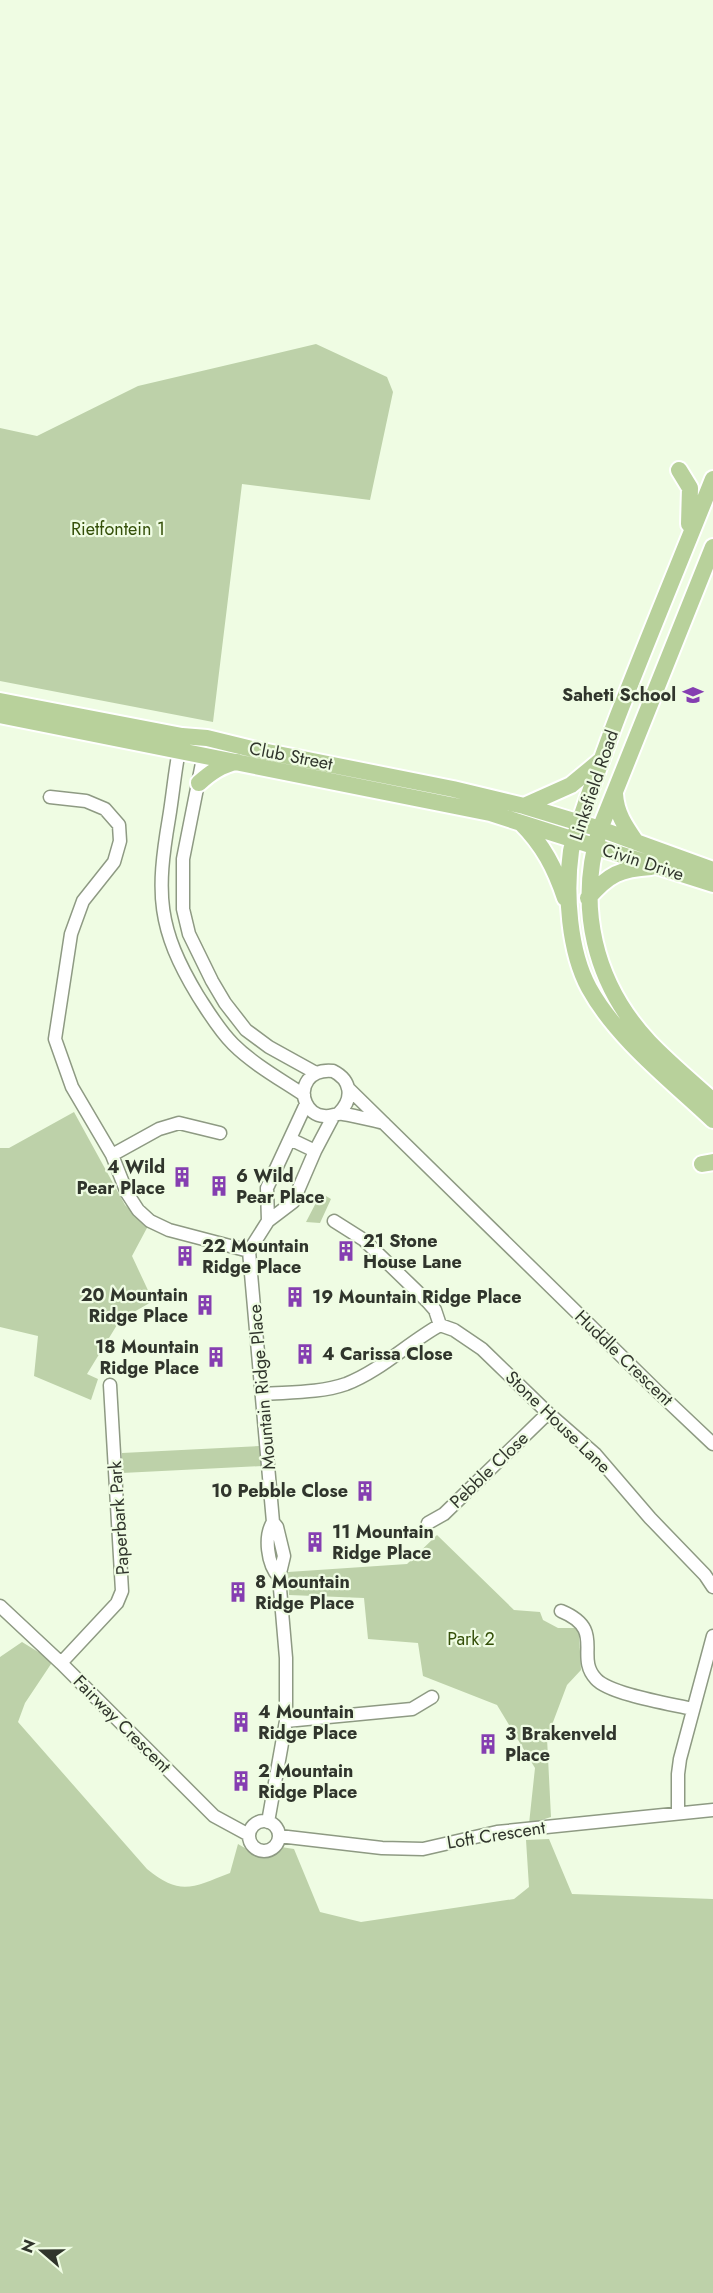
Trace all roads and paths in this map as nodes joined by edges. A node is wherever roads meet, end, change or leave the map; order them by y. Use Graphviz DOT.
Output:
graph roads {
  1 [pos="679,470"];
  2 [pos="713,478"];
  3 [pos="688,540"];
  4 [pos="713,547"];
  5 [pos="0,701"];
  6 [pos="0,714"];
  7 [pos="181,744"];
  8 [pos="205,746"];
  9 [pos="601,760"];
  10 [pos="241,762"];
  11 [pos="199,783"];
  12 [pos="615,790"];
  13 [pos="50,797"];
  14 [pos="522,814"];
  15 [pos="600,830"];
  16 [pos="577,831"];
  17 [pos="636,842"];
  18 [pos="595,846"];
  19 [pos="658,866"];
  20 [pos="713,870"];
  21 [pos="713,884"];
  22 [pos="588,898"];
  23 [pos="568,907"];
  24 [pos="622,1020"];
  25 [pos="316,1073"];
  26 [pos="349,1089"];
  27 [pos="305,1099"];
  28 [pos="713,1101"];
  29 [pos="337,1114"];
  30 [pos="713,1120"];
  31 [pos="385,1124"];
  32 [pos="219,1133"];
  33 [pos="290,1139"];
  34 [pos="315,1151"];
  35 [pos="112,1155"];
  36 [pos="268,1221"];
  37 [pos="334,1221"];
  38 [pos="249,1251"];
  39 [pos="536,1271"];
  40 [pos="440,1325"];
  41 [pos="110,1385"];
  42 [pos="263,1394"];
  43 [pos="548,1413"];
  44 [pos="713,1436"];
  45 [pos="713,1444"];
  46 [pos="428,1523"];
  47 [pos="713,1587"];
  48 [pos="0,1606"];
  49 [pos="561,1611"];
  50 [pos="713,1636"];
  51 [pos="61,1663"];
  52 [pos="432,1697"];
  53 [pos="692,1709"];
  54 [pos="286,1721"];
  55 [pos="713,1810"];
  56 [pos="678,1813"];
  57 [pos="268,1822"];
  58 [pos="249,1834"];
  59 [pos="279,1836"];
  1 -- 3 [label="main road"];
  2 -- 3 [label="main road, Linksfield Road"];
  3 -- 9 [label="main road, Linksfield Road"];
  4 -- 12 [label="main road, Linksfield Road"];
  5 -- 7 [label="main road, Club Street"];
  6 -- 7 [label="main road, Club Street"];
  7 -- 8 [label="main road, Club Street"];
  7 -- 27 [label="street"];
  8 -- 10 [label="main road, Club Street"];
  8 -- 11 [label="street"];
  8 -- 14 [label="main road, Club Street"];
  9 -- 14 [label="main road"];
  9 -- 16 [label="main road, Linksfield Road"];
  10 -- 11 [label="main road"];
  10 -- 14 [label="main road, Club Street"];
  11 -- 25 [label="street"];
  12 -- 15 [label="main road, Linksfield Road"];
  12 -- 17 [label="main road"];
  13 -- 35 [label="street"];
  14 -- 16 [label="main road, Club Street"];
  14 -- 23 [label="main road"];
  15 -- 16 [label="main road, Civin Drive"];
  15 -- 17 [label="main road, Civin Drive"];
  15 -- 18 [label="main road, Linksfield Road"];
  16 -- 18 [label="main road, Civin Drive"];
  16 -- 23 [label="main road, Linksfield Road"];
  17 -- 20 [label="main road, Civin Drive"];
  18 -- 19 [label="main road, Civin Drive"];
  18 -- 22 [label="main road, Linksfield Road"];
  19 -- 21 [label="main road, Civin Drive"];
  19 -- 22 [label="main road"];
  22 -- 24 [label="main road, Linksfield Road"];
  23 -- 24 [label="main road, Linksfield Road"];
  24 -- 28 [label="main road"];
  24 -- 30 [label="main road"];
  25 -- 26 [label="street"];
  25 -- 27 [label="street"];
  26 -- 29 [label="street"];
  26 -- 31 [label="street, Huddle Crescent"];
  27 -- 29 [label="street"];
  27 -- 33 [label="street"];
  29 -- 31 [label="street"];
  29 -- 34 [label="street"];
  31 -- 39 [label="street, Huddle Crescent"];
  32 -- 35 [label="street"];
  33 -- 34 [label="street"];
  33 -- 36 [label="street"];
  34 -- 36 [label="street"];
  35 -- 38 [label="street"];
  36 -- 38 [label="street"];
  37 -- 40 [label="street"];
  38 -- 42 [label="street, Mountain Ridge Place"];
  39 -- 44 [label="street, Huddle Crescent"];
  39 -- 45 [label="street, Huddle Crescent"];
  40 -- 42 [label="street"];
  40 -- 43 [label="street, Stone House Lane"];
  41 -- 51 [label="street, Paperbark Park"];
  42 -- 54 [label="street, Mountain Ridge Place"];
  43 -- 46 [label="street, Pebble Close"];
  43 -- 47 [label="street, Stone House Lane"];
  48 -- 51 [label="street, Fairway Crescent"];
  49 -- 53 [label="street"];
  50 -- 53 [label="street"];
  51 -- 58 [label="street, Fairway Crescent"];
  52 -- 54 [label="street"];
  53 -- 56 [label="street"];
  54 -- 57 [label="street, Mountain Ridge Place"];
  55 -- 56 [label="street, Loft Crescent"];
  56 -- 59 [label="street, Loft Crescent"];
  57 -- 58 [label="street"];
  57 -- 59 [label="street"];
  58 -- 59 [label="street"];
}
